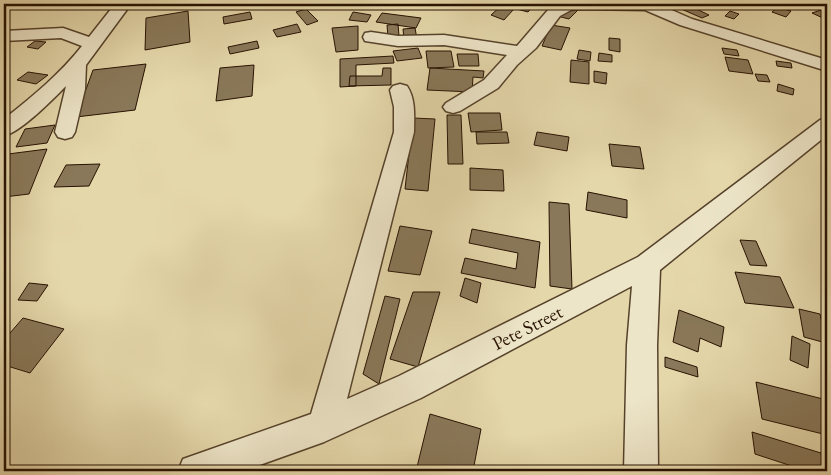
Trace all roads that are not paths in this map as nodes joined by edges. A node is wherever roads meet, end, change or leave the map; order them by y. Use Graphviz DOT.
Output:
graph roads {
  1 [pos="123,4"];
  2 [pos="646,4"];
  3 [pos="4,36"];
  4 [pos="371,37"];
  5 [pos="93,44"];
  6 [pos="522,52"];
  7 [pos="77,65"];
  8 [pos="827,66"];
  9 [pos="400,90"];
  10 [pos="453,107"];
  11 [pos="827,125"];
  12 [pos="4,129"];
  13 [pos="65,132"];
  14 [pos="647,265"];
  15 [pos="324,426"];
  16 [pos="194,471"];
  17 [pos="641,471"];
  1 -- 5 [label="street"];
  2 -- 6 [label="street"];
  2 -- 8 [label="street"];
  3 -- 5 [label="street"];
  4 -- 6 [label="street"];
  5 -- 7 [label="street"];
  6 -- 10 [label="street"];
  7 -- 12 [label="street"];
  7 -- 13 [label="street"];
  9 -- 15 [label="street"];
  11 -- 14 [label="street, Pete Street"];
  14 -- 15 [label="street, Pete Street"];
  14 -- 17 [label="street"];
  15 -- 16 [label="street, Pete Street"];
}
